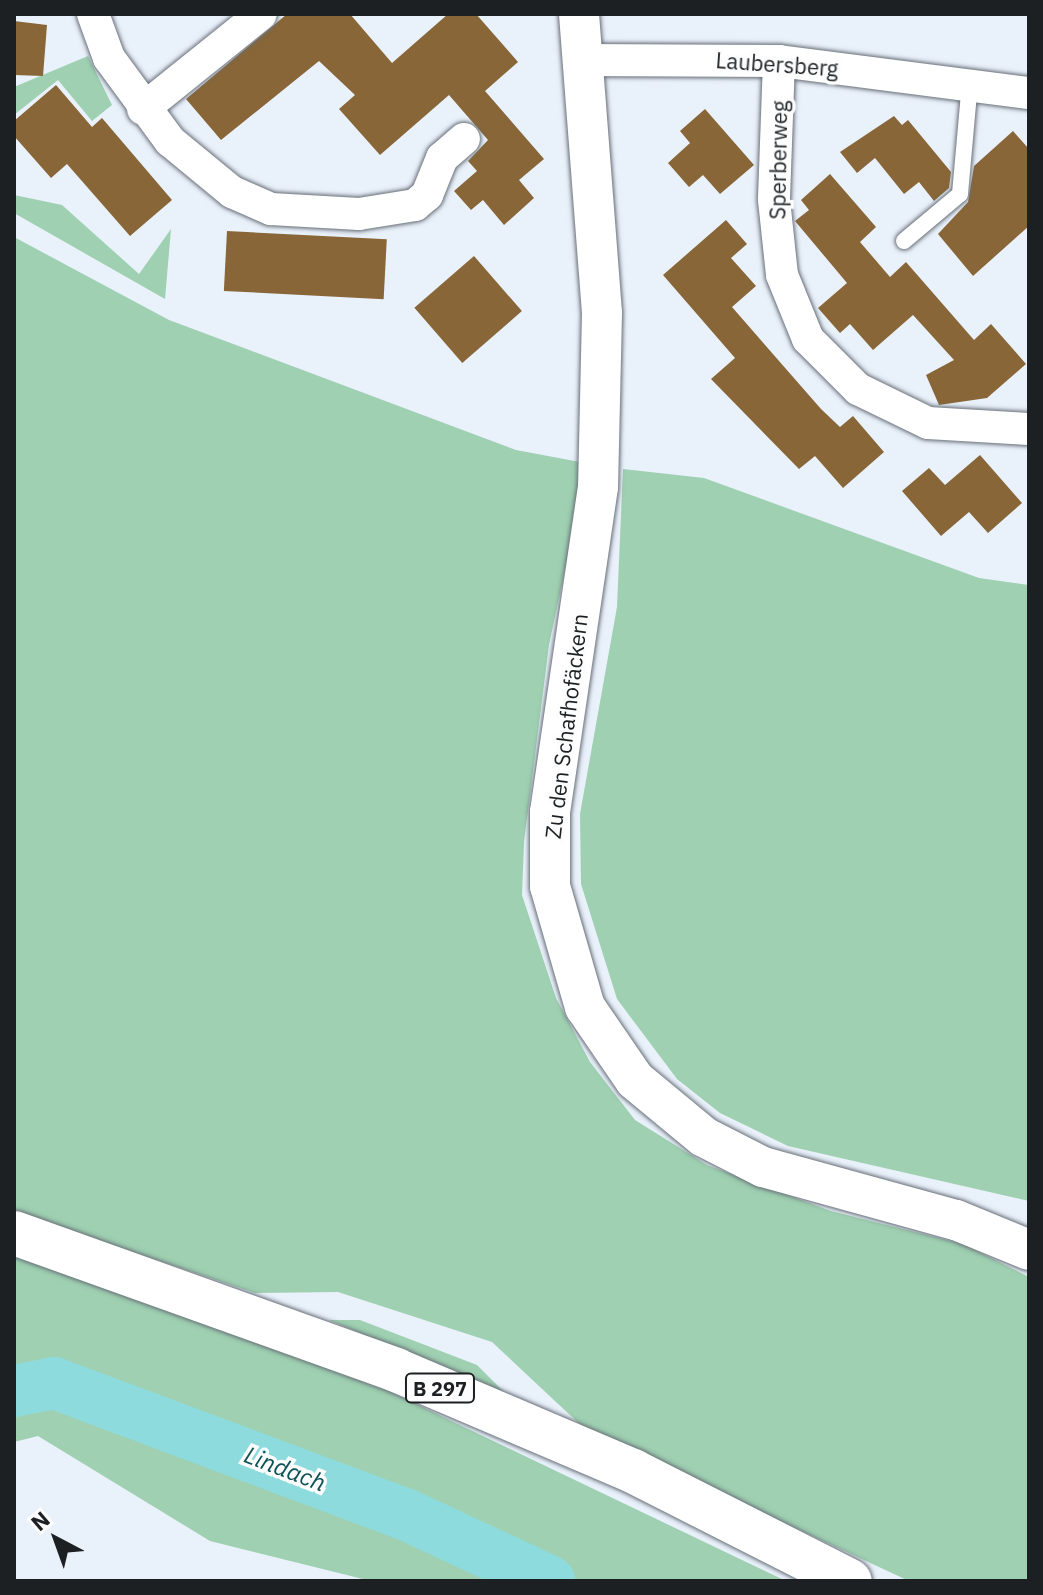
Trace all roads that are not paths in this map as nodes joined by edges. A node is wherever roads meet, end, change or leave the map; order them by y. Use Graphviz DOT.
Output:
graph roads {
  1 [pos="93,14"];
  2 [pos="261,14"];
  3 [pos="579,14"];
  4 [pos="583,60"];
  5 [pos="779,61"];
  6 [pos="970,81"];
  7 [pos="1029,93"];
  8 [pos="143,109"];
  9 [pos="464,139"];
  10 [pos="904,241"];
  11 [pos="1029,429"];
  12 [pos="14,1233"];
  13 [pos="1029,1250"];
  14 [pos="850,1581"];
  1 -- 8 [label="street"];
  2 -- 8 [label="street"];
  3 -- 4 [label="street, Zu den Schafhofäckern"];
  4 -- 5 [label="street, Laubersberg"];
  4 -- 13 [label="street, Zu den Schafhofäckern"];
  5 -- 6 [label="street, Laubersberg"];
  5 -- 11 [label="street, Sperberweg"];
  6 -- 7 [label="street, Laubersberg"];
  6 -- 10 [label="lane"];
  8 -- 9 [label="street"];
  12 -- 14 [label="main road, B 297"];
}
